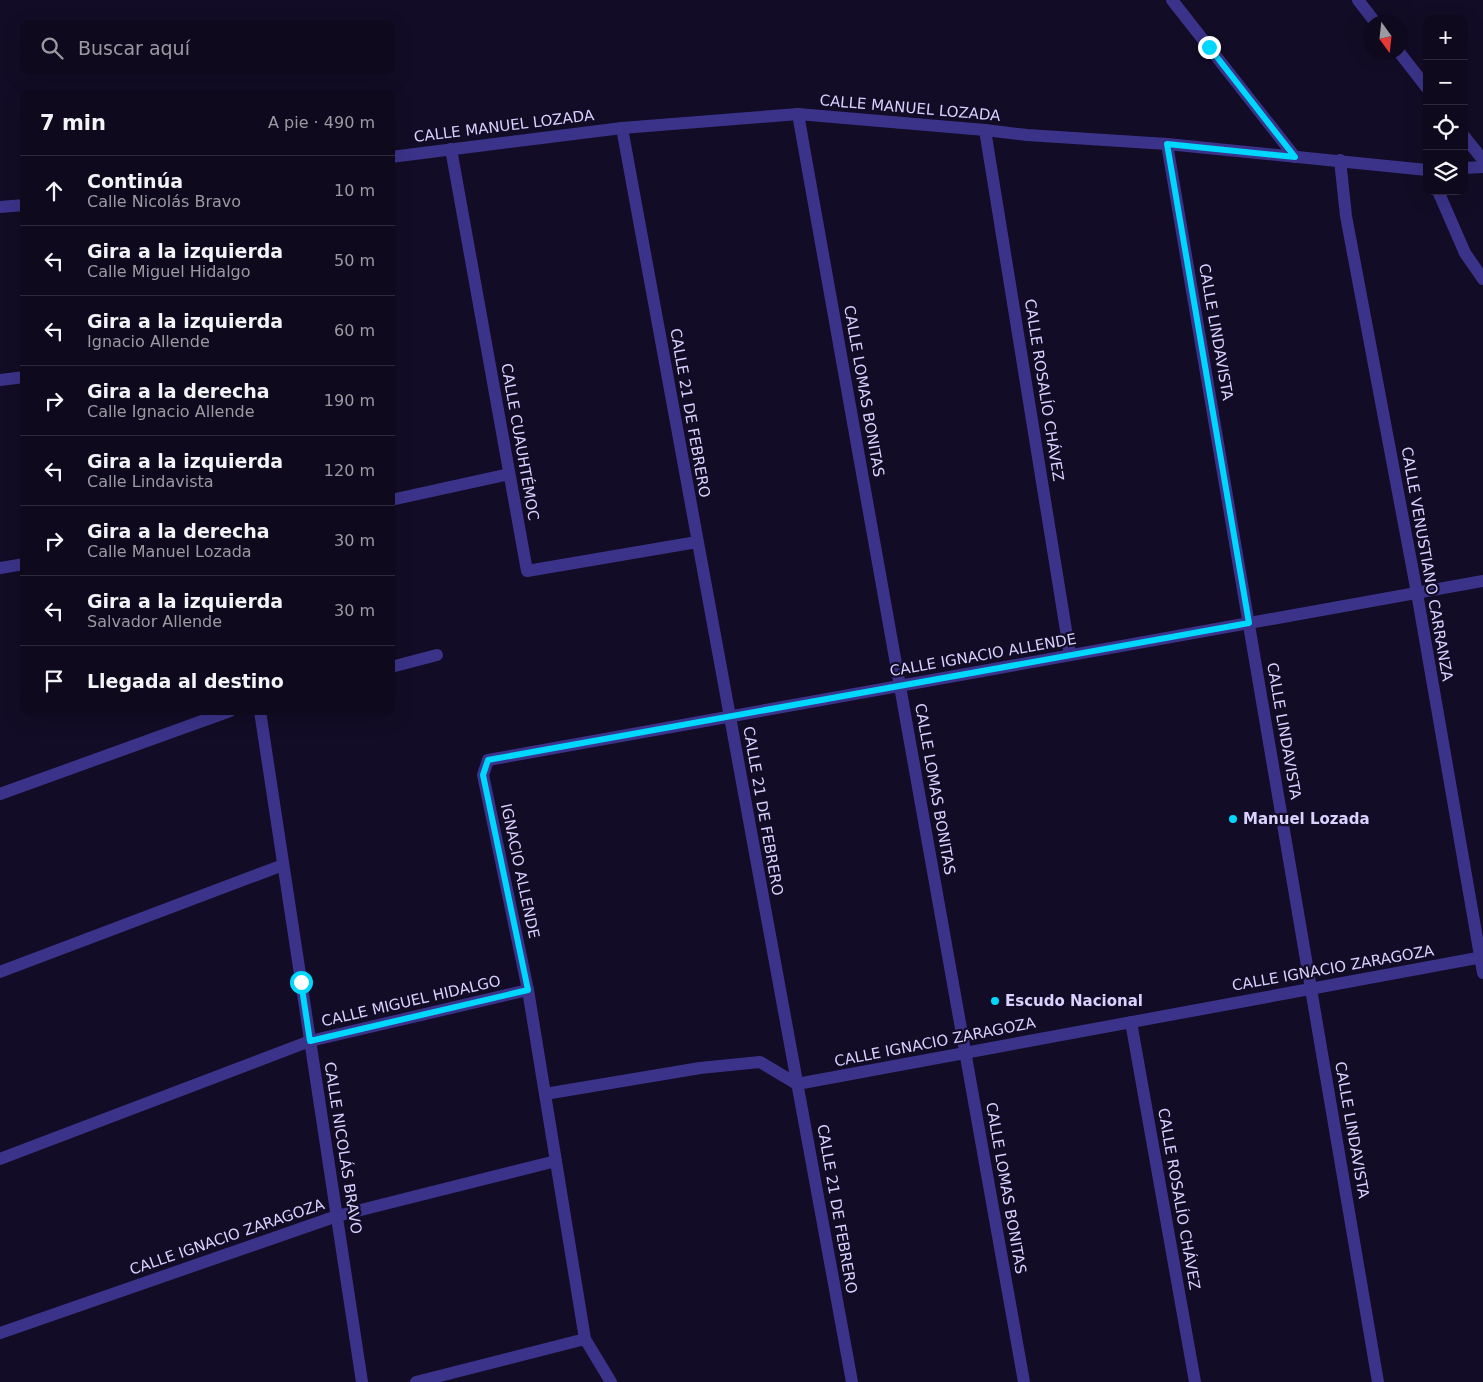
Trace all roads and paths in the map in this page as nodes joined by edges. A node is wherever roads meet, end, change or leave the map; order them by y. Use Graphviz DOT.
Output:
graph roads {
  1 [pos="1172,0"];
  2 [pos="1358,0"];
  3 [pos="1370,15"];
  4 [pos="1405,60"];
  5 [pos="1423,83"];
  6 [pos="798,114"];
  7 [pos="622,128"];
  8 [pos="985,130"];
  9 [pos="1468,141"];
  10 [pos="1167,144"];
  11 [pos="451,149"];
  12 [pos="395,156"];
  13 [pos="1295,157"];
  14 [pos="1340,160"];
  15 [pos="1483,160"];
  16 [pos="1483,167"];
  17 [pos="1468,168"];
  18 [pos="1423,170"];
  19 [pos="1440,195"];
  20 [pos="20,204"];
  21 [pos="0,207"];
  22 [pos="1483,279"];
  23 [pos="20,378"];
  24 [pos="0,380"];
  25 [pos="509,474"];
  26 [pos="395,499"];
  27 [pos="698,542"];
  28 [pos="20,565"];
  29 [pos="0,568"];
  30 [pos="1483,581"];
  31 [pos="1417,593"];
  32 [pos="1249,623"];
  33 [pos="437,655"];
  34 [pos="1070,655"];
  35 [pos="395,666"];
  36 [pos="900,686"];
  37 [pos="219,715"];
  38 [pos="261,715"];
  39 [pos="730,716"];
  40 [pos="488,760"];
  41 [pos="0,794"];
  42 [pos="283,865"];
  43 [pos="1482,958"];
  44 [pos="0,972"];
  45 [pos="1483,973"];
  46 [pos="1311,989"];
  47 [pos="528,990"];
  48 [pos="1131,1022"];
  49 [pos="310,1041"];
  50 [pos="966,1054"];
  51 [pos="797,1084"];
  52 [pos="545,1094"];
  53 [pos="0,1159"];
  54 [pos="556,1161"];
  55 [pos="337,1216"];
  56 [pos="0,1333"];
  57 [pos="585,1338"];
  58 [pos="362,1382"];
  59 [pos="416,1382"];
  60 [pos="612,1382"];
  61 [pos="852,1382"];
  62 [pos="1024,1382"];
  63 [pos="1195,1382"];
  64 [pos="1378,1382"];
  1 -- 13 [label="street"];
  2 -- 3 [label="street"];
  4 -- 5 [label="street"];
  6 -- 7 [label="street, CALLE MANUEL LOZADA"];
  6 -- 8 [label="street, CALLE MANUEL LOZADA"];
  6 -- 36 [label="street, CALLE LOMAS BONITAS"];
  7 -- 11 [label="street, CALLE MANUEL LOZADA"];
  7 -- 27 [label="street, CALLE 21 DE FEBRERO"];
  8 -- 10 [label="street, CALLE MANUEL LOZADA"];
  8 -- 34 [label="street, CALLE ROSALÍO CHÁVEZ"];
  9 -- 15 [label="street"];
  10 -- 13 [label="street, CALLE MANUEL LOZADA"];
  10 -- 32 [label="street, CALLE LINDAVISTA"];
  11 -- 12 [label="street, CALLE MANUEL LOZADA"];
  11 -- 25 [label="street, CALLE CUAUHTÉMOC"];
  13 -- 14 [label="street, CALLE MANUEL LOZADA"];
  14 -- 18 [label="street, CALLE MANUEL LOZADA"];
  14 -- 31 [label="street, CALLE VENUSTIANO CARRANZA"];
  16 -- 17 [label="street"];
  19 -- 22 [label="street"];
  20 -- 21 [label="street"];
  23 -- 24 [label="street"];
  25 -- 26 [label="street"];
  25 -- 27 [label="street, CALLE CUAUHTÉMOC"];
  27 -- 39 [label="street, CALLE 21 DE FEBRERO"];
  28 -- 29 [label="street"];
  30 -- 31 [label="street, CALLE IGNACIO ALLENDE"];
  31 -- 32 [label="street, CALLE IGNACIO ALLENDE"];
  31 -- 43 [label="street, CALLE VENUSTIANO CARRANZA"];
  32 -- 34 [label="street, CALLE IGNACIO ALLENDE"];
  32 -- 46 [label="street, CALLE LINDAVISTA"];
  33 -- 35 [label="street"];
  34 -- 36 [label="street, CALLE IGNACIO ALLENDE"];
  36 -- 39 [label="street, CALLE IGNACIO ALLENDE"];
  36 -- 50 [label="street, CALLE LOMAS BONITAS"];
  37 -- 41 [label="street"];
  38 -- 42 [label="street, CALLE NICOLÁS BRAVO"];
  39 -- 40 [label="street, CALLE IGNACIO ALLENDE"];
  39 -- 51 [label="street, CALLE 21 DE FEBRERO"];
  40 -- 47 [label="street, IGNACIO ALLENDE"];
  42 -- 44 [label="street"];
  42 -- 49 [label="street, CALLE NICOLÁS BRAVO"];
  43 -- 45 [label="street, CALLE VENUSTIANO CARRANZA"];
  43 -- 46 [label="street, CALLE IGNACIO ZARAGOZA"];
  46 -- 48 [label="street, CALLE IGNACIO ZARAGOZA"];
  46 -- 64 [label="street, CALLE LINDAVISTA"];
  47 -- 49 [label="street, CALLE MIGUEL HIDALGO"];
  47 -- 52 [label="street"];
  48 -- 50 [label="street, CALLE IGNACIO ZARAGOZA"];
  48 -- 63 [label="street, CALLE ROSALÍO CHÁVEZ"];
  49 -- 53 [label="street, CALLE MIGUEL HIDALGO"];
  49 -- 55 [label="street, CALLE NICOLÁS BRAVO"];
  50 -- 51 [label="street, CALLE IGNACIO ZARAGOZA"];
  50 -- 62 [label="street, CALLE LOMAS BONITAS"];
  51 -- 52 [label="street"];
  51 -- 61 [label="street, CALLE 21 DE FEBRERO"];
  52 -- 54 [label="street"];
  54 -- 55 [label="street, CALLE IGNACIO ZARAGOZA"];
  54 -- 57 [label="street"];
  55 -- 56 [label="street, CALLE IGNACIO ZARAGOZA"];
  55 -- 58 [label="street, CALLE NICOLÁS BRAVO"];
  57 -- 59 [label="street"];
  57 -- 60 [label="street"];
}
